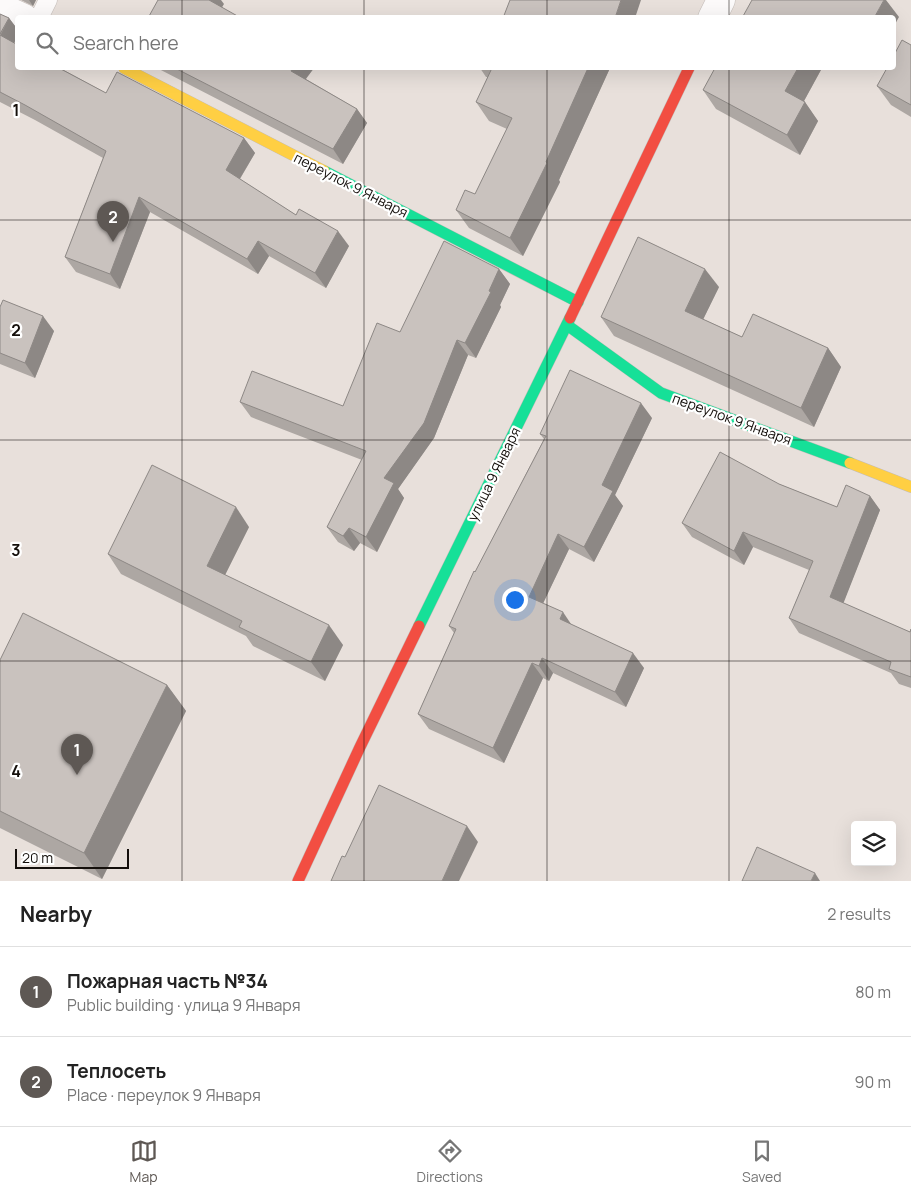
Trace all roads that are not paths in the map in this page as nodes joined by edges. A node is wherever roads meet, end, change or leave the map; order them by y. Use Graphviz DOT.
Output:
graph roads {
  1 [pos="48,0"];
  2 [pos="721,0"];
  3 [pos="0,7"];
  4 [pos="17,15"];
  5 [pos="40,15"];
  6 [pos="714,15"];
  7 [pos="128,70"];
  8 [pos="688,70"];
  9 [pos="578,302"];
  10 [pos="567,325"];
  11 [pos="911,488"];
  12 [pos="298,881"];
  1 -- 5 [label="lane"];
  2 -- 6 [label="street"];
  3 -- 4 [label="street"];
  7 -- 9 [label="street, переулок 9 Января"];
  8 -- 9 [label="street, улица 9 Января"];
  9 -- 10 [label="street, улица 9 Января"];
  10 -- 11 [label="street, переулок 9 Января"];
  10 -- 12 [label="street, улица 9 Января"];
}
